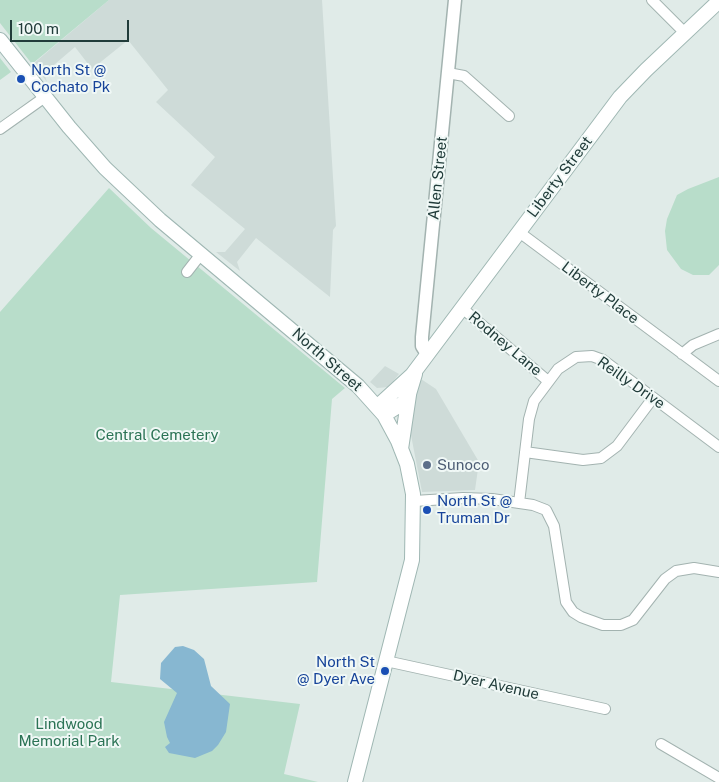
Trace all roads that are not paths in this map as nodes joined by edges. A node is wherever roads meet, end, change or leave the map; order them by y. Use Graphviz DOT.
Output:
graph roads {
  1 [pos="455,0"];
  2 [pos="652,0"];
  3 [pos="719,1"];
  4 [pos="685,32"];
  5 [pos="0,40"];
  6 [pos="448,73"];
  7 [pos="45,97"];
  8 [pos="509,116"];
  9 [pos="0,129"];
  10 [pos="519,232"];
  11 [pos="201,254"];
  12 [pos="186,272"];
  13 [pos="462,308"];
  14 [pos="719,334"];
  15 [pos="427,354"];
  16 [pos="682,354"];
  17 [pos="418,368"];
  18 [pos="548,381"];
  19 [pos="719,381"];
  20 [pos="409,394"];
  21 [pos="653,398"];
  22 [pos="381,410"];
  23 [pos="719,447"];
  24 [pos="402,448"];
  25 [pos="525,452"];
  26 [pos="414,501"];
  27 [pos="519,503"];
  28 [pos="719,572"];
  29 [pos="386,661"];
  30 [pos="605,709"];
  31 [pos="661,744"];
  32 [pos="719,778"];
  33 [pos="355,782"];
  1 -- 6 [label="street, Allen Street"];
  2 -- 4 [label="street"];
  3 -- 4 [label="main road, Liberty Street"];
  4 -- 10 [label="main road, Liberty Street"];
  5 -- 7 [label="main road, North Street"];
  6 -- 8 [label="street"];
  6 -- 15 [label="street, Allen Street"];
  7 -- 9 [label="street"];
  7 -- 11 [label="main road, North Street"];
  10 -- 13 [label="main road, Liberty Street"];
  10 -- 16 [label="street, Liberty Place"];
  11 -- 12 [label="street"];
  11 -- 22 [label="main road, North Street"];
  13 -- 15 [label="main road, Liberty Street"];
  13 -- 18 [label="street, Rodney Lane"];
  14 -- 16 [label="street"];
  15 -- 17 [label="main road, Liberty Street"];
  16 -- 19 [label="street, Liberty Place"];
  17 -- 20 [label="main road, Liberty Street"];
  17 -- 22 [label="main road, Liberty Street"];
  18 -- 21 [label="street, Reilly Drive"];
  18 -- 25 [label="street, Reilly Drive"];
  20 -- 22 [label="main road, Liberty Street"];
  20 -- 24 [label="main road"];
  21 -- 23 [label="street, Reilly Drive"];
  21 -- 25 [label="street"];
  22 -- 24 [label="main road, North Street"];
  24 -- 26 [label="main road, North Street"];
  25 -- 27 [label="street, Reilly Drive"];
  26 -- 27 [label="street"];
  26 -- 29 [label="main road, North Street"];
  27 -- 28 [label="street"];
  29 -- 30 [label="street, Dyer Avenue"];
  29 -- 33 [label="main road, North Street"];
  31 -- 32 [label="street"];
}
